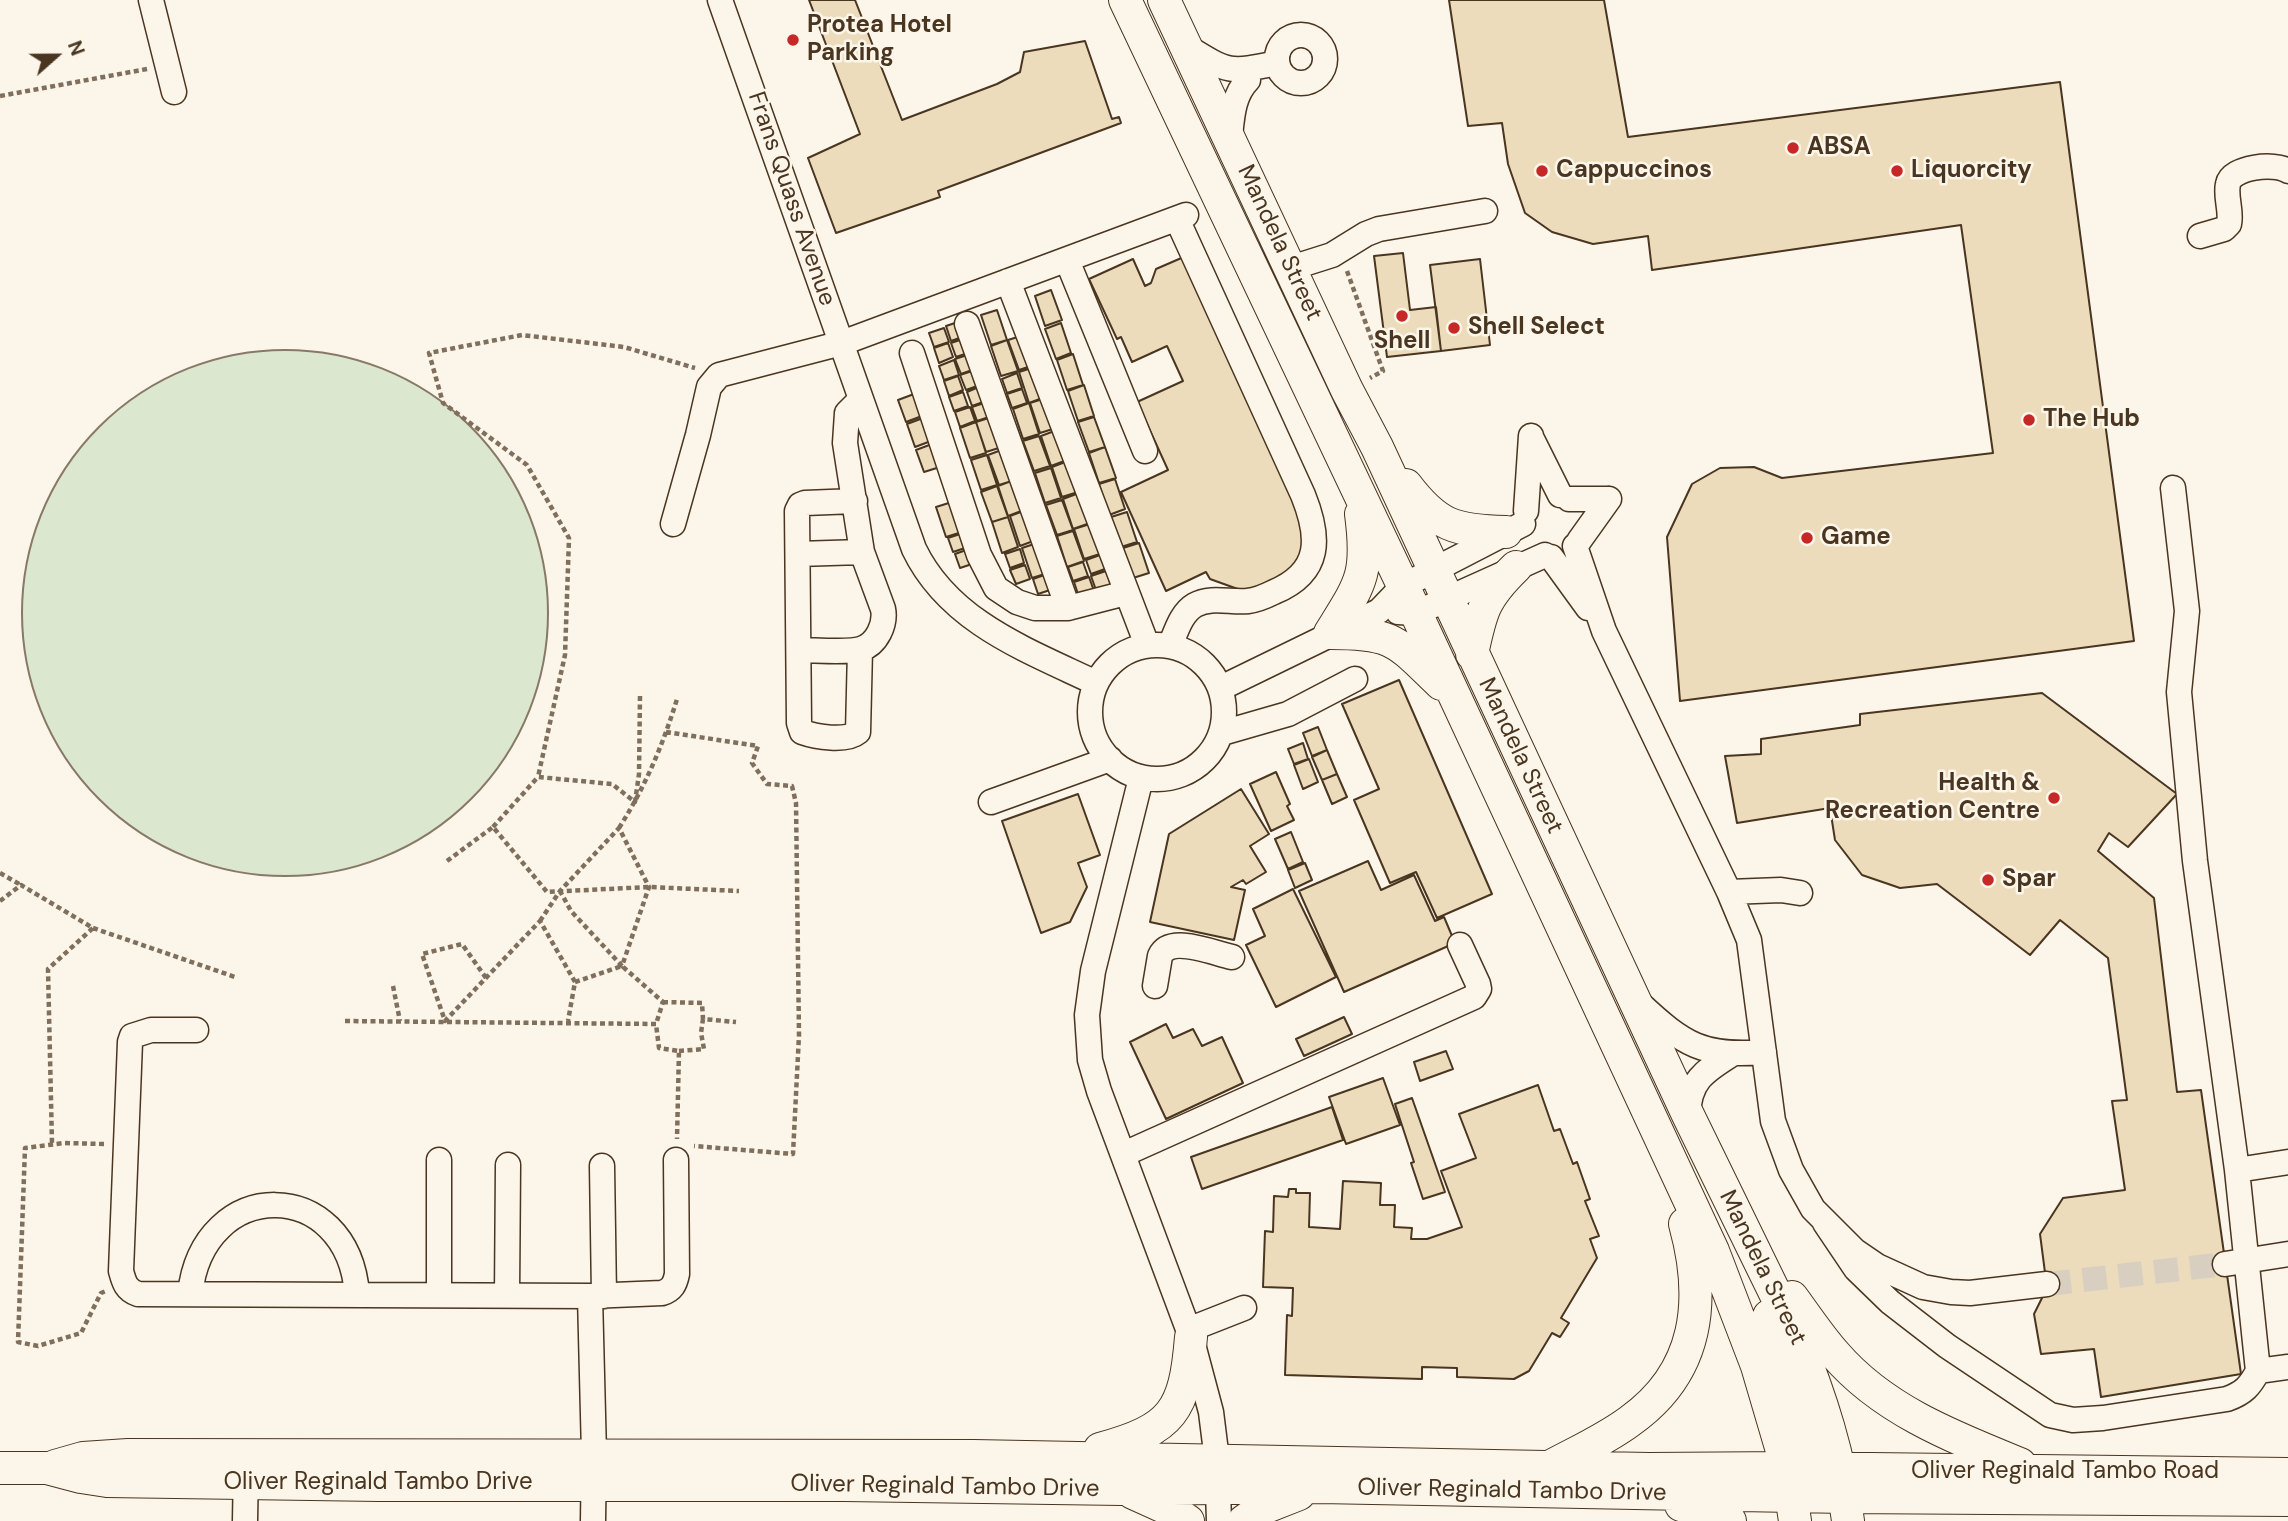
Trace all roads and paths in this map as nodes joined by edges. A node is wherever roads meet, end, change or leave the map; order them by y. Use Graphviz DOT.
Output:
graph roads {
  1 [pos="151,0"];
  2 [pos="720,0"];
  3 [pos="1125,0"];
  4 [pos="1164,0"];
  5 [pos="1187,47"];
  6 [pos="1277,63"];
  7 [pos="168,66"];
  8 [pos="1248,79"];
  9 [pos="174,92"];
  10 [pos="0,96"];
  11 [pos="1230,137"];
  12 [pos="2288,172"];
  13 [pos="1485,211"];
  14 [pos="2200,236"];
  15 [pos="1340,251"];
  16 [pos="1067,260"];
  17 [pos="1291,268"];
  18 [pos="1009,281"];
  19 [pos="967,324"];
  20 [pos="842,342"];
  21 [pos="912,353"];
  22 [pos="719,375"];
  23 [pos="1347,390"];
  24 [pos="861,398"];
  25 [pos="1377,447"];
  26 [pos="1144,451"];
  27 [pos="2173,488"];
  28 [pos="1359,492"];
  29 [pos="855,501"];
  30 [pos="1518,522"];
  31 [pos="673,524"];
  32 [pos="862,552"];
  33 [pos="798,554"];
  34 [pos="1516,567"];
  35 [pos="1441,584"];
  36 [pos="1126,593"];
  37 [pos="1410,599"];
  38 [pos="1068,608"];
  39 [pos="1604,631"];
  40 [pos="1330,633"];
  41 [pos="1158,645"];
  42 [pos="799,650"];
  43 [pos="860,650"];
  44 [pos="1472,654"];
  45 [pos="1355,679"];
  46 [pos="1096,683"];
  47 [pos="1221,688"];
  48 [pos="640,696"];
  49 [pos="1454,697"];
  50 [pos="677,698"];
  51 [pos="666,733"];
  52 [pos="1222,733"];
  53 [pos="1110,759"];
  54 [pos="538,777"];
  55 [pos="1141,778"];
  56 [pos="635,802"];
  57 [pos="991,802"];
  58 [pos="493,827"];
  59 [pos="619,828"];
  60 [pos="447,861"];
  61 [pos="0,873"];
  62 [pos="21,885"];
  63 [pos="649,887"];
  64 [pos="560,891"];
  65 [pos="739,891"];
  66 [pos="1729,892"];
  67 [pos="1800,893"];
  68 [pos="0,901"];
  69 [pos="540,921"];
  70 [pos="93,928"];
  71 [pos="1460,945"];
  72 [pos="1232,957"];
  73 [pos="622,965"];
  74 [pos="235,977"];
  75 [pos="486,978"];
  76 [pos="575,982"];
  77 [pos="393,986"];
  78 [pos="1155,986"];
  79 [pos="1632,996"];
  80 [pos="663,1002"];
  81 [pos="703,1019"];
  82 [pos="345,1021"];
  83 [pos="400,1021"];
  84 [pos="445,1021"];
  85 [pos="568,1021"];
  86 [pos="736,1022"];
  87 [pos="656,1024"];
  88 [pos="195,1030"];
  89 [pos="679,1051"];
  90 [pos="1764,1052"];
  91 [pos="1732,1054"];
  92 [pos="1688,1115"];
  93 [pos="1661,1137"];
  94 [pos="52,1144"];
  95 [pos="126,1144"];
  96 [pos="681,1150"];
  97 [pos="1124,1154"];
  98 [pos="439,1160"];
  99 [pos="2288,1162"];
  100 [pos="508,1165"];
  101 [pos="602,1166"];
  102 [pos="2237,1170"];
  103 [pos="1825,1223"];
  104 [pos="1746,1234"];
  105 [pos="2288,1254"];
  106 [pos="2237,1262"];
  107 [pos="2047,1284"];
  108 [pos="126,1286"];
  109 [pos="190,1294"];
  110 [pos="357,1294"];
  111 [pos="439,1294"];
  112 [pos="507,1295"];
  113 [pos="597,1296"];
  114 [pos="1244,1308"];
  115 [pos="1190,1333"];
  116 [pos="2288,1367"];
  117 [pos="2258,1371"];
  118 [pos="1069,1458"];
  119 [pos="1549,1467"];
  120 [pos="0,1468"];
  121 [pos="246,1468"];
  122 [pos="594,1469"];
  123 [pos="2038,1471"];
  124 [pos="1218,1474"];
  125 [pos="2288,1474"];
  126 [pos="1320,1487"];
  127 [pos="1122,1489"];
  128 [pos="1794,1489"];
  129 [pos="1633,1494"];
  130 [pos="2288,1500"];
  131 [pos="1837,1501"];
  132 [pos="2192,1501"];
  133 [pos="245,1521"];
  134 [pos="593,1521"];
  135 [pos="1188,1521"];
  136 [pos="1219,1521"];
  137 [pos="1244,1521"];
  138 [pos="1730,1521"];
  139 [pos="2055,1521"];
  1 -- 7 [label="street"];
  2 -- 20 [label="street, Frans Quass Avenue"];
  3 -- 28 [label="main road, Mandela Street"];
  4 -- 5 [label="main road, Mandela Street"];
  5 -- 6 [label="street"];
  5 -- 11 [label="main road, Mandela Street"];
  7 -- 9 [label="street"];
  7 -- 10 [label="path"];
  8 -- 11 [label="street"];
  11 -- 17 [label="main road, Mandela Street"];
  12 -- 14 [label="street"];
  13 -- 15 [label="street"];
  15 -- 17 [label="street"];
  15 -- 23 [label="path"];
  16 -- 18 [label="street"];
  16 -- 26 [label="street"];
  16 -- 41 [label="street"];
  17 -- 23 [label="main road, Mandela Street"];
  18 -- 20 [label="street"];
  18 -- 36 [label="street"];
  19 -- 38 [label="street"];
  20 -- 22 [label="street"];
  20 -- 24 [label="street, Frans Quass Avenue"];
  21 -- 38 [label="street"];
  22 -- 31 [label="street"];
  22 -- 54 [label="path"];
  23 -- 25 [label="main road, Mandela Street"];
  24 -- 29 [label="street"];
  24 -- 46 [label="street, Frans Quass Avenue"];
  25 -- 30 [label="main road"];
  25 -- 35 [label="main road, Mandela Street"];
  27 -- 102 [label="street"];
  28 -- 37 [label="main road, Mandela Street"];
  28 -- 40 [label="main road"];
  29 -- 32 [label="street"];
  29 -- 33 [label="street"];
  30 -- 35 [label="street"];
  30 -- 39 [label="street"];
  32 -- 33 [label="street"];
  32 -- 43 [label="street"];
  33 -- 42 [label="street"];
  34 -- 35 [label="street"];
  34 -- 39 [label="street"];
  34 -- 44 [label="main road"];
  35 -- 37 [label="street"];
  35 -- 44 [label="main road, Mandela Street"];
  36 -- 38 [label="street"];
  36 -- 41 [label="street"];
  37 -- 40 [label="street"];
  37 -- 49 [label="main road, Mandela Street"];
  39 -- 66 [label="street"];
  40 -- 47 [label="street"];
  40 -- 49 [label="main road"];
  41 -- 46 [label="street"];
  41 -- 47 [label="street"];
  42 -- 43 [label="street"];
  42 -- 43 [label="street"];
  44 -- 79 [label="main road, Mandela Street"];
  45 -- 52 [label="street"];
  46 -- 53 [label="street"];
  47 -- 52 [label="street"];
  48 -- 56 [label="path"];
  49 -- 93 [label="main road, Mandela Street"];
  50 -- 51 [label="path"];
  51 -- 56 [label="path"];
  51 -- 96 [label="path"];
  52 -- 55 [label="street"];
  53 -- 55 [label="street"];
  53 -- 57 [label="street"];
  54 -- 56 [label="path"];
  54 -- 58 [label="path"];
  55 -- 97 [label="street"];
  56 -- 59 [label="path"];
  58 -- 60 [label="path"];
  58 -- 64 [label="path"];
  59 -- 63 [label="path"];
  59 -- 64 [label="path"];
  61 -- 62 [label="path"];
  62 -- 68 [label="path"];
  62 -- 70 [label="path"];
  63 -- 64 [label="path"];
  63 -- 65 [label="path"];
  63 -- 73 [label="path"];
  64 -- 69 [label="path"];
  64 -- 73 [label="path"];
  66 -- 67 [label="street"];
  66 -- 90 [label="street"];
  69 -- 75 [label="path"];
  69 -- 76 [label="path"];
  70 -- 74 [label="path"];
  70 -- 94 [label="path"];
  71 -- 97 [label="street"];
  72 -- 78 [label="street"];
  73 -- 76 [label="path"];
  73 -- 80 [label="path"];
  75 -- 84 [label="path"];
  75 -- 84 [label="path"];
  76 -- 85 [label="path"];
  77 -- 83 [label="path"];
  79 -- 91 [label="street"];
  79 -- 92 [label="main road, Mandela Street"];
  80 -- 81 [label="path"];
  80 -- 87 [label="path"];
  81 -- 86 [label="path"];
  81 -- 89 [label="path"];
  82 -- 83 [label="path"];
  83 -- 84 [label="path"];
  84 -- 85 [label="path"];
  85 -- 87 [label="path"];
  87 -- 89 [label="path"];
  88 -- 95 [label="street"];
  89 -- 96 [label="path"];
  90 -- 91 [label="street"];
  90 -- 103 [label="street"];
  91 -- 92 [label="street"];
  92 -- 104 [label="main road, Mandela Street"];
  93 -- 119 [label="main road"];
  93 -- 128 [label="main road, Mandela Street"];
  94 -- 95 [label="path"];
  94 -- 108 [label="path"];
  95 -- 108 [label="street"];
  96 -- 113 [label="street"];
  97 -- 115 [label="street"];
  98 -- 111 [label="street"];
  99 -- 102 [label="street"];
  100 -- 112 [label="street"];
  101 -- 113 [label="street"];
  102 -- 106 [label="street"];
  103 -- 107 [label="street"];
  103 -- 117 [label="street"];
  104 -- 123 [label="main road"];
  104 -- 128 [label="main road"];
  104 -- 131 [label="main road, Mandela Street"];
  105 -- 106 [label="street"];
  106 -- 117 [label="street"];
  108 -- 109 [label="street"];
  109 -- 110 [label="street"];
  109 -- 110 [label="street"];
  110 -- 111 [label="street"];
  111 -- 112 [label="street"];
  112 -- 113 [label="street"];
  113 -- 122 [label="street"];
  114 -- 115 [label="street"];
  115 -- 118 [label="main road"];
  115 -- 124 [label="street"];
  116 -- 117 [label="street"];
  118 -- 122 [label="main road, Oliver Reginald Tambo Drive"];
  118 -- 124 [label="main road, Oliver Reginald Tambo Drive"];
  119 -- 124 [label="main road, Oliver Reginald Tambo Drive"];
  119 -- 128 [label="main road, Oliver Reginald Tambo Drive"];
  120 -- 121 [label="main road, Oliver Reginald Tambo Drive"];
  121 -- 122 [label="main road, Oliver Reginald Tambo Drive"];
  121 -- 133 [label="street"];
  122 -- 127 [label="main road, Oliver Reginald Tambo Drive"];
  122 -- 134 [label="street"];
  123 -- 125 [label="main road, Oliver Reginald Tambo Road"];
  123 -- 131 [label="main road, Oliver Reginald Tambo Road"];
  124 -- 126 [label="main road, Oliver Reginald Tambo Drive"];
  124 -- 127 [label="main road, Oliver Reginald Tambo Drive"];
  124 -- 136 [label="street"];
  126 -- 129 [label="main road, Oliver Reginald Tambo Drive"];
  126 -- 137 [label="main road"];
  127 -- 135 [label="main road"];
  128 -- 129 [label="main road, Oliver Reginald Tambo Drive"];
  128 -- 131 [label="main road, Oliver Reginald Tambo Drive"];
  129 -- 138 [label="main road"];
  130 -- 132 [label="main road, Oliver Reginald Tambo Road"];
  131 -- 132 [label="main road, Oliver Reginald Tambo Road"];
  132 -- 139 [label="main road"];
}
